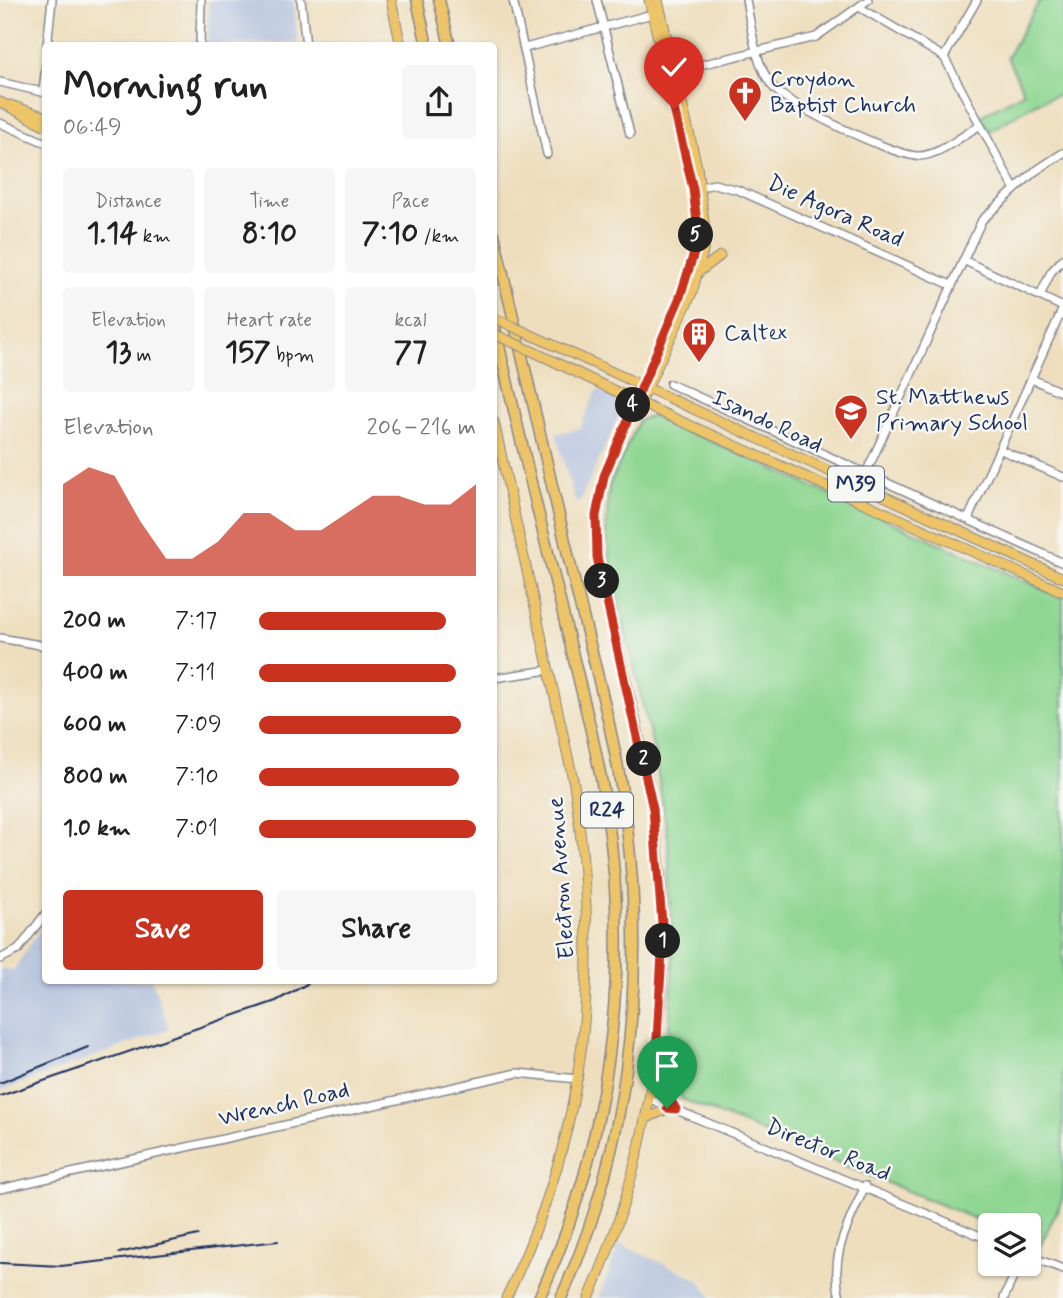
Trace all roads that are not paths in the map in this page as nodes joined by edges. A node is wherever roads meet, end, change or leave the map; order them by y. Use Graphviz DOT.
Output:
graph roads {
  1 [pos="52,0"];
  2 [pos="201,0"];
  3 [pos="301,0"];
  4 [pos="391,0"];
  5 [pos="417,0"];
  6 [pos="439,0"];
  7 [pos="513,0"];
  8 [pos="597,0"];
  9 [pos="649,0"];
  10 [pos="658,0"];
  11 [pos="746,0"];
  12 [pos="868,0"];
  13 [pos="977,0"];
  14 [pos="859,7"];
  15 [pos="656,13"];
  16 [pos="604,27"];
  17 [pos="47,42"];
  18 [pos="200,42"];
  19 [pos="306,42"];
  20 [pos="400,42"];
  21 [pos="426,42"];
  22 [pos="449,42"];
  23 [pos="524,48"];
  24 [pos="757,51"];
  25 [pos="944,57"];
  26 [pos="670,73"];
  27 [pos="0,82"];
  28 [pos="42,92"];
  29 [pos="2,103"];
  30 [pos="42,116"];
  31 [pos="0,123"];
  32 [pos="42,124"];
  33 [pos="980,125"];
  34 [pos="630,134"];
  35 [pos="42,141"];
  36 [pos="1063,153"];
  37 [pos="547,154"];
  38 [pos="697,188"];
  39 [pos="1014,188"];
  40 [pos="497,248"];
  41 [pos="720,256"];
  42 [pos="1063,259"];
  43 [pos="963,260"];
  44 [pos="699,272"];
  45 [pos="951,285"];
  46 [pos="1040,296"];
  47 [pos="1063,308"];
  48 [pos="497,322"];
  49 [pos="497,334"];
  50 [pos="497,337"];
  51 [pos="1032,379"];
  52 [pos="670,384"];
  53 [pos="645,386"];
  54 [pos="1063,393"];
  55 [pos="638,402"];
  56 [pos="1001,450"];
  57 [pos="497,451"];
  58 [pos="866,473"];
  59 [pos="1063,477"];
  60 [pos="968,519"];
  61 [pos="1063,563"];
  62 [pos="1063,578"];
  63 [pos="1063,592"];
  64 [pos="0,638"];
  65 [pos="42,645"];
  66 [pos="549,670"];
  67 [pos="497,678"];
  68 [pos="42,918"];
  69 [pos="0,960"];
  70 [pos="656,1055"];
  71 [pos="578,1079"];
  72 [pos="650,1099"];
  73 [pos="673,1108"];
  74 [pos="645,1119"];
  75 [pos="865,1186"];
  76 [pos="0,1189"];
  77 [pos="978,1235"];
  78 [pos="1041,1261"];
  79 [pos="1063,1269"];
  80 [pos="1013,1276"];
  81 [pos="506,1298"];
  82 [pos="539,1298"];
  83 [pos="561,1298"];
  84 [pos="589,1298"];
  85 [pos="840,1298"];
  86 [pos="1004,1298"];
  1 -- 17 [label="street"];
  2 -- 18 [label="street"];
  3 -- 19 [label="street"];
  4 -- 20 [label="main road"];
  5 -- 21 [label="highway"];
  6 -- 22 [label="highway"];
  7 -- 23 [label="street"];
  8 -- 16 [label="street"];
  9 -- 15 [label="main road"];
  10 -- 15 [label="main road"];
  11 -- 24 [label="street"];
  12 -- 14 [label="street"];
  13 -- 25 [label="street"];
  14 -- 24 [label="street"];
  14 -- 25 [label="street"];
  15 -- 16 [label="street"];
  15 -- 26 [label="main road"];
  16 -- 23 [label="street"];
  16 -- 34 [label="street"];
  23 -- 37 [label="street"];
  24 -- 26 [label="street"];
  24 -- 33 [label="street"];
  25 -- 33 [label="street"];
  26 -- 38 [label="main road"];
  27 -- 28 [label="street"];
  29 -- 30 [label="main road"];
  29 -- 32 [label="main road"];
  31 -- 35 [label="street"];
  33 -- 39 [label="street"];
  36 -- 39 [label="street"];
  38 -- 44 [label="main road"];
  38 -- 45 [label="street, Die Agora Road"];
  38 -- 53 [label="main road"];
  39 -- 43 [label="street"];
  40 -- 83 [label="highway, R24"];
  41 -- 44 [label="main road"];
  42 -- 46 [label="street"];
  43 -- 45 [label="street"];
  43 -- 46 [label="street"];
  44 -- 53 [label="main road"];
  45 -- 58 [label="street"];
  46 -- 47 [label="street"];
  47 -- 51 [label="street"];
  48 -- 53 [label="main road, Isando Road / M39, bridge"];
  49 -- 82 [label="highway, R24"];
  50 -- 55 [label="main road, Isando Road / M39, bridge"];
  51 -- 54 [label="street"];
  51 -- 56 [label="street"];
  52 -- 58 [label="street, Isando Road"];
  53 -- 55 [label="main road"];
  53 -- 62 [label="main road, Isando Road / M39"];
  55 -- 63 [label="main road, Isando Road / M39"];
  55 -- 70 [label="main road"];
  56 -- 59 [label="street"];
  56 -- 60 [label="street"];
  57 -- 66 [label="main road, Electron Avenue"];
  58 -- 60 [label="street, Isando Road"];
  60 -- 61 [label="street, Isando Road"];
  64 -- 65 [label="street"];
  66 -- 67 [label="street"];
  66 -- 71 [label="main road, Electron Avenue"];
  68 -- 69 [label="street"];
  70 -- 72 [label="main road"];
  70 -- 73 [label="main road"];
  71 -- 76 [label="street, Wrench Road"];
  71 -- 81 [label="main road, Electron Avenue"];
  72 -- 73 [label="street, Director Road"];
  72 -- 74 [label="main road"];
  73 -- 74 [label="main road"];
  73 -- 75 [label="street, Director Road"];
  74 -- 84 [label="main road"];
  75 -- 77 [label="street, Director Road"];
  75 -- 85 [label="street"];
  78 -- 79 [label="street"];
  80 -- 86 [label="street"];
}
